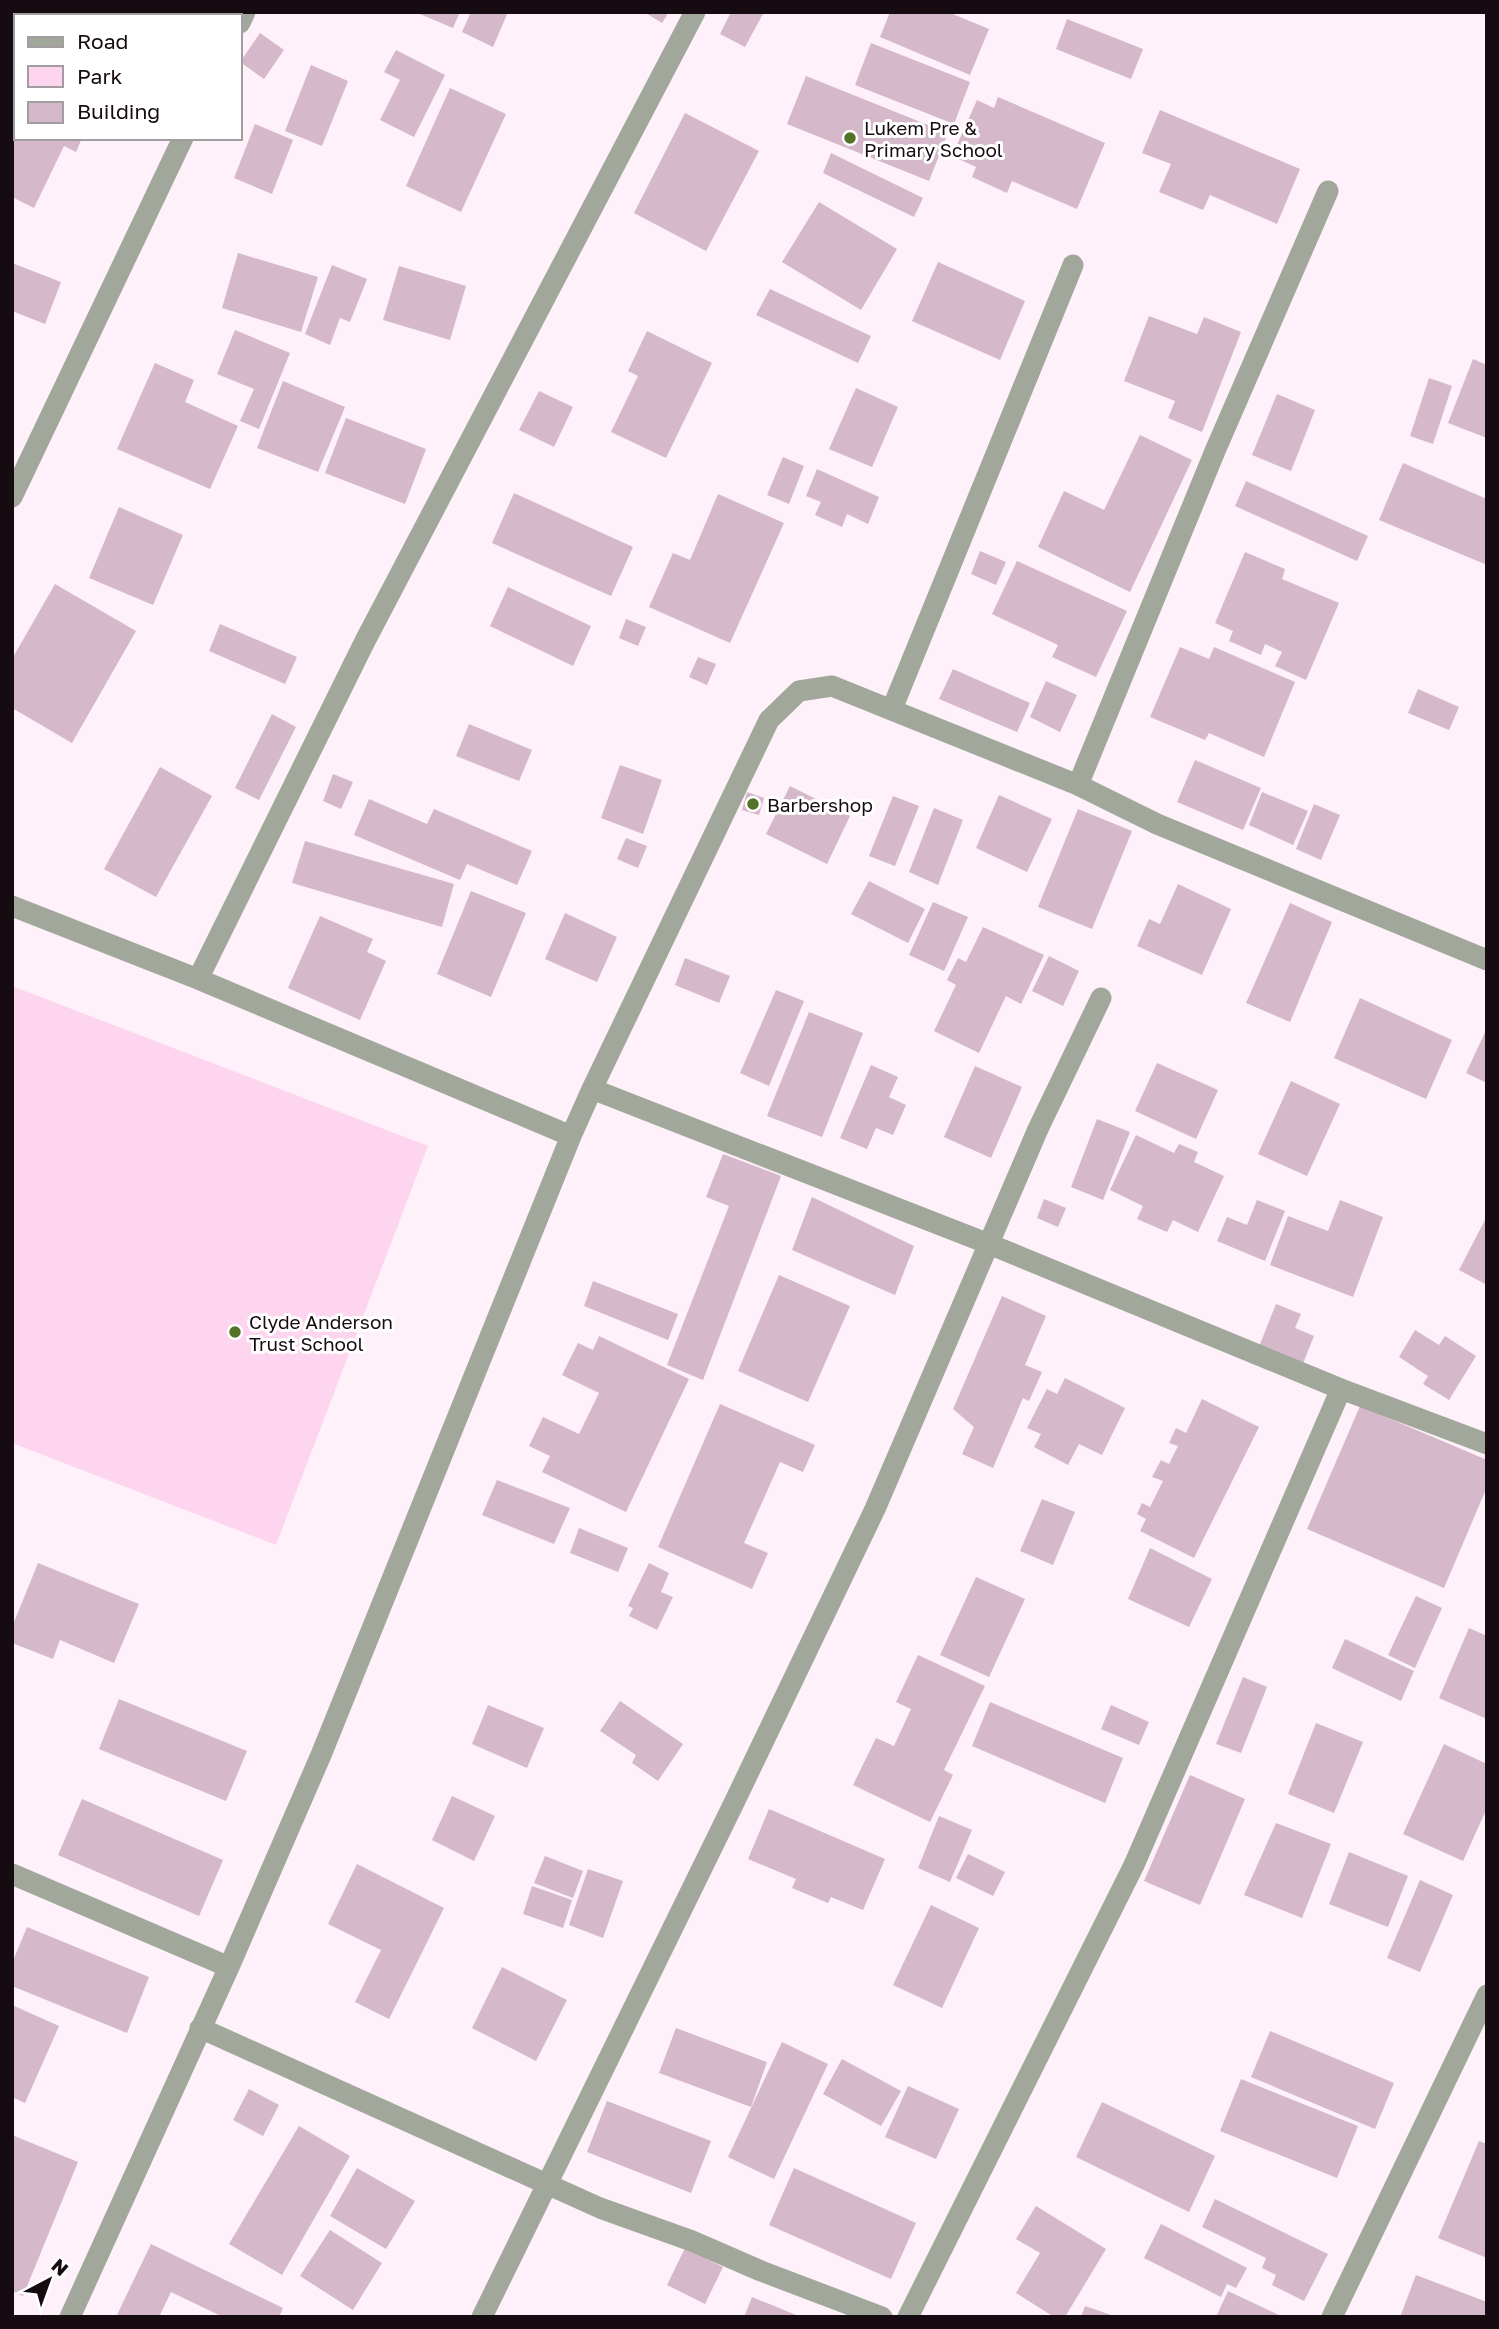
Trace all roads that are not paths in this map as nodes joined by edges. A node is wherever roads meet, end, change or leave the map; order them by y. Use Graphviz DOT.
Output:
graph roads {
  1 [pos="695,12"];
  2 [pos="182,140"];
  3 [pos="1328,191"];
  4 [pos="1073,265"];
  5 [pos="12,497"];
  6 [pos="892,709"];
  7 [pos="1078,785"];
  8 [pos="12,905"];
  9 [pos="1487,960"];
  10 [pos="198,979"];
  11 [pos="1101,998"];
  12 [pos="592,1088"];
  13 [pos="571,1136"];
  14 [pos="989,1244"];
  15 [pos="1341,1389"];
  16 [pos="1487,1444"];
  17 [pos="12,1874"];
  18 [pos="229,1967"];
  19 [pos="1487,1994"];
  20 [pos="200,2028"];
  21 [pos="548,2183"];
  22 [pos="70,2317"];
  23 [pos="482,2317"];
  24 [pos="882,2317"];
  25 [pos="908,2317"];
  26 [pos="1332,2317"];
  1 -- 10 [label="street"];
  2 -- 5 [label="street"];
  3 -- 7 [label="street"];
  4 -- 6 [label="street"];
  6 -- 7 [label="street"];
  6 -- 12 [label="street"];
  7 -- 9 [label="street"];
  8 -- 10 [label="street"];
  10 -- 13 [label="street"];
  11 -- 14 [label="street"];
  12 -- 13 [label="street"];
  12 -- 14 [label="street"];
  13 -- 18 [label="street"];
  14 -- 15 [label="street"];
  14 -- 21 [label="street"];
  15 -- 16 [label="street"];
  15 -- 25 [label="street"];
  17 -- 18 [label="street"];
  18 -- 20 [label="street"];
  19 -- 26 [label="street"];
  20 -- 21 [label="street"];
  20 -- 22 [label="street"];
  21 -- 23 [label="street"];
  21 -- 24 [label="street"];
}
